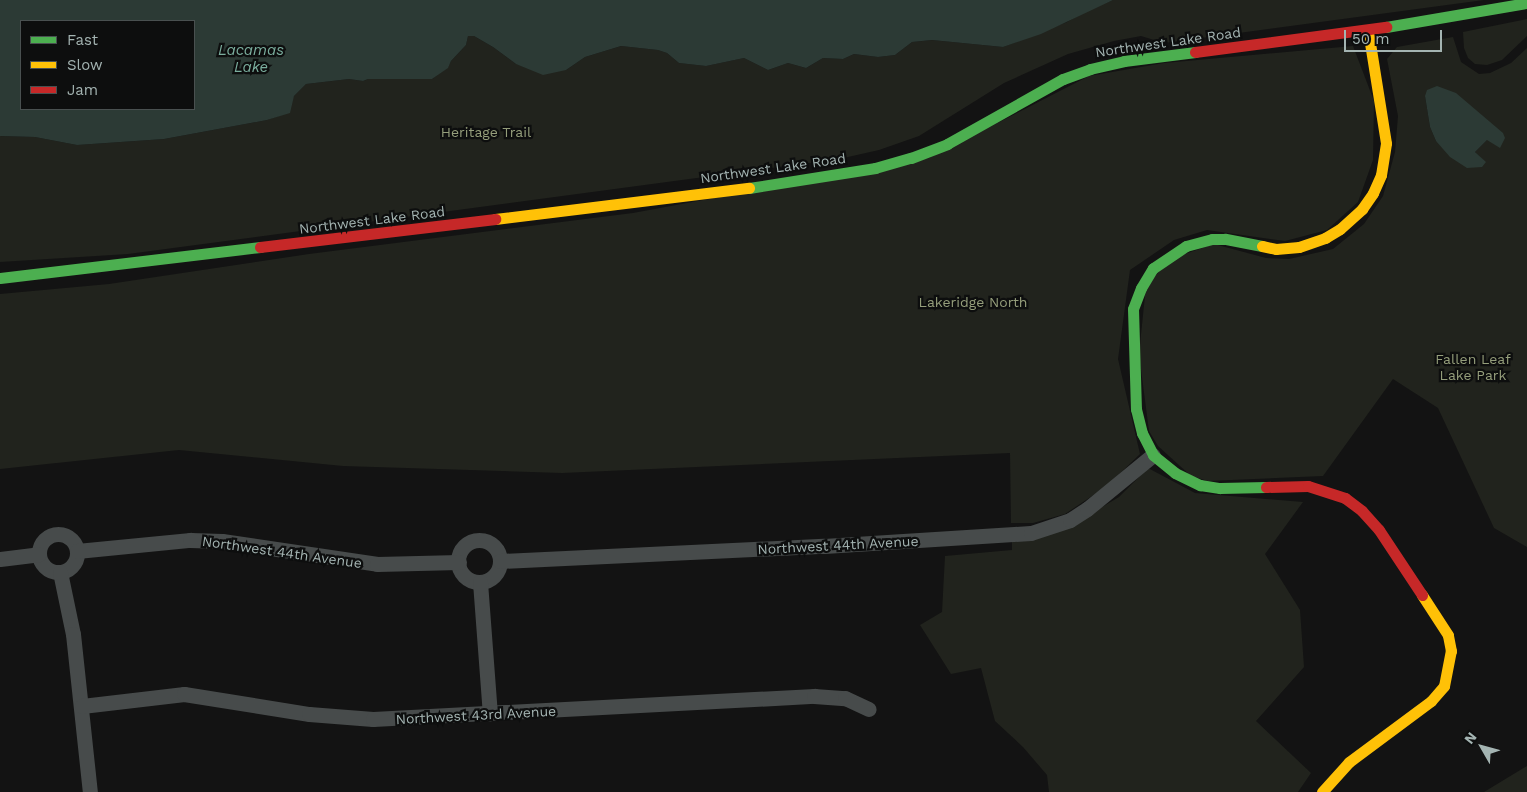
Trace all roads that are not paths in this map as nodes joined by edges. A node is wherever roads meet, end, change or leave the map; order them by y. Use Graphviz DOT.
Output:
graph roads {
  1 [pos="1527,3"];
  2 [pos="1368,30"];
  3 [pos="0,278"];
  4 [pos="1153,456"];
  5 [pos="77,551"];
  6 [pos="39,554"];
  7 [pos="0,559"];
  8 [pos="500,561"];
  9 [pos="458,562"];
  10 [pos="60,572"];
  11 [pos="480,582"];
  12 [pos="82,706"];
  13 [pos="869,709"];
  14 [pos="490,714"];
  15 [pos="90,792"];
  16 [pos="1322,792"];
  1 -- 2 [label="main road, Northwest Lake Road"];
  2 -- 3 [label="main road, Northwest Lake Road"];
  2 -- 4 [label="main road"];
  4 -- 8 [label="street, Northwest 44th Avenue"];
  4 -- 16 [label="main road"];
  5 -- 6 [label="street"];
  5 -- 9 [label="street, Northwest 44th Avenue"];
  5 -- 10 [label="street"];
  6 -- 7 [label="street"];
  6 -- 10 [label="street"];
  8 -- 9 [label="street"];
  8 -- 11 [label="street"];
  9 -- 11 [label="street"];
  10 -- 12 [label="street"];
  11 -- 14 [label="street"];
  12 -- 14 [label="street, Northwest 43rd Avenue"];
  12 -- 15 [label="street"];
  13 -- 14 [label="street, Northwest 43rd Avenue"];
}
